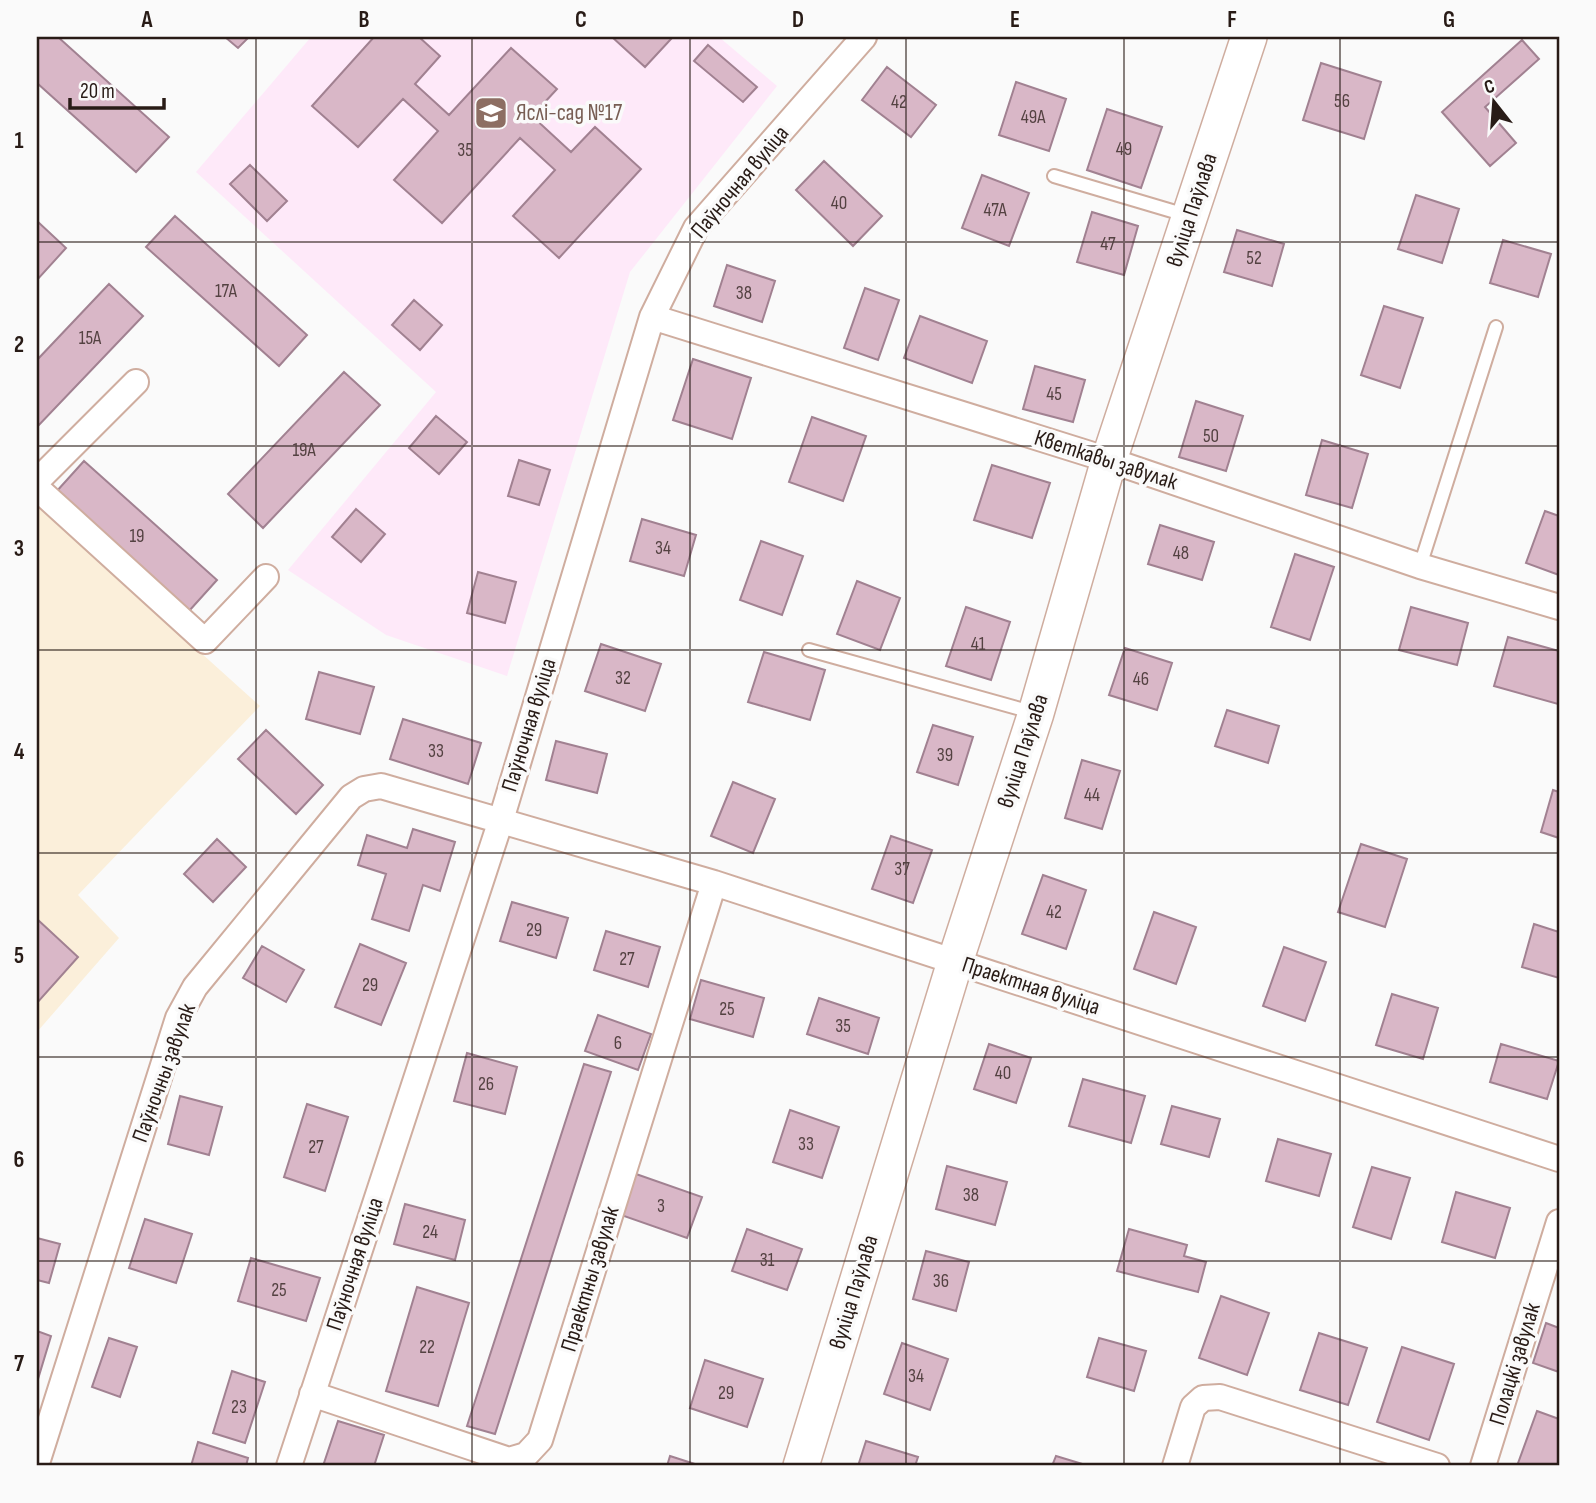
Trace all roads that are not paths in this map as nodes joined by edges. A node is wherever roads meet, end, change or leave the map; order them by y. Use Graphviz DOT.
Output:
graph roads {
  1 [pos="864,37"];
  2 [pos="1249,37"];
  3 [pos="1054,176"];
  4 [pos="1189,216"];
  5 [pos="652,317"];
  6 [pos="1496,327"];
  7 [pos="136,383"];
  8 [pos="1109,460"];
  9 [pos="37,481"];
  10 [pos="37,488"];
  11 [pos="1420,566"];
  12 [pos="266,577"];
  13 [pos="1559,607"];
  14 [pos="809,650"];
  15 [pos="1036,713"];
  16 [pos="501,820"];
  17 [pos="714,883"];
  18 [pos="955,962"];
  19 [pos="1559,1159"];
  20 [pos="1559,1222"];
  21 [pos="312,1394"];
  22 [pos="37,1463"];
  23 [pos="289,1466"];
  24 [pos="801,1466"];
  25 [pos="1175,1466"];
  26 [pos="1437,1466"];
  27 [pos="1483,1466"];
  1 -- 5 [label="street, Паўночная вуліца"];
  2 -- 4 [label="street, вуліца Паўлава"];
  3 -- 4 [label="lane"];
  4 -- 8 [label="street, вуліца Паўлава"];
  5 -- 8 [label="street, Кветкавы завулак"];
  5 -- 16 [label="street, Паўночная вуліца"];
  6 -- 11 [label="lane"];
  7 -- 9 [label="street"];
  8 -- 11 [label="street, Кветкавы завулак"];
  8 -- 15 [label="street, вуліца Паўлава"];
  10 -- 12 [label="street"];
  11 -- 13 [label="street, Кветкавы завулак"];
  14 -- 15 [label="lane"];
  15 -- 18 [label="street, вуліца Паўлава"];
  16 -- 17 [label="street, Праектная вуліца"];
  16 -- 21 [label="street, Паўночная вуліца"];
  16 -- 22 [label="street, Паўночны завулак"];
  17 -- 18 [label="street, Праектная вуліца"];
  17 -- 21 [label="street, Праектны завулак"];
  18 -- 19 [label="street, Праектная вуліца"];
  18 -- 24 [label="street, вуліца Паўлава"];
  20 -- 27 [label="street, Полацкі завулак"];
  21 -- 23 [label="street, Паўночная вуліца"];
  25 -- 26 [label="street"];
}
